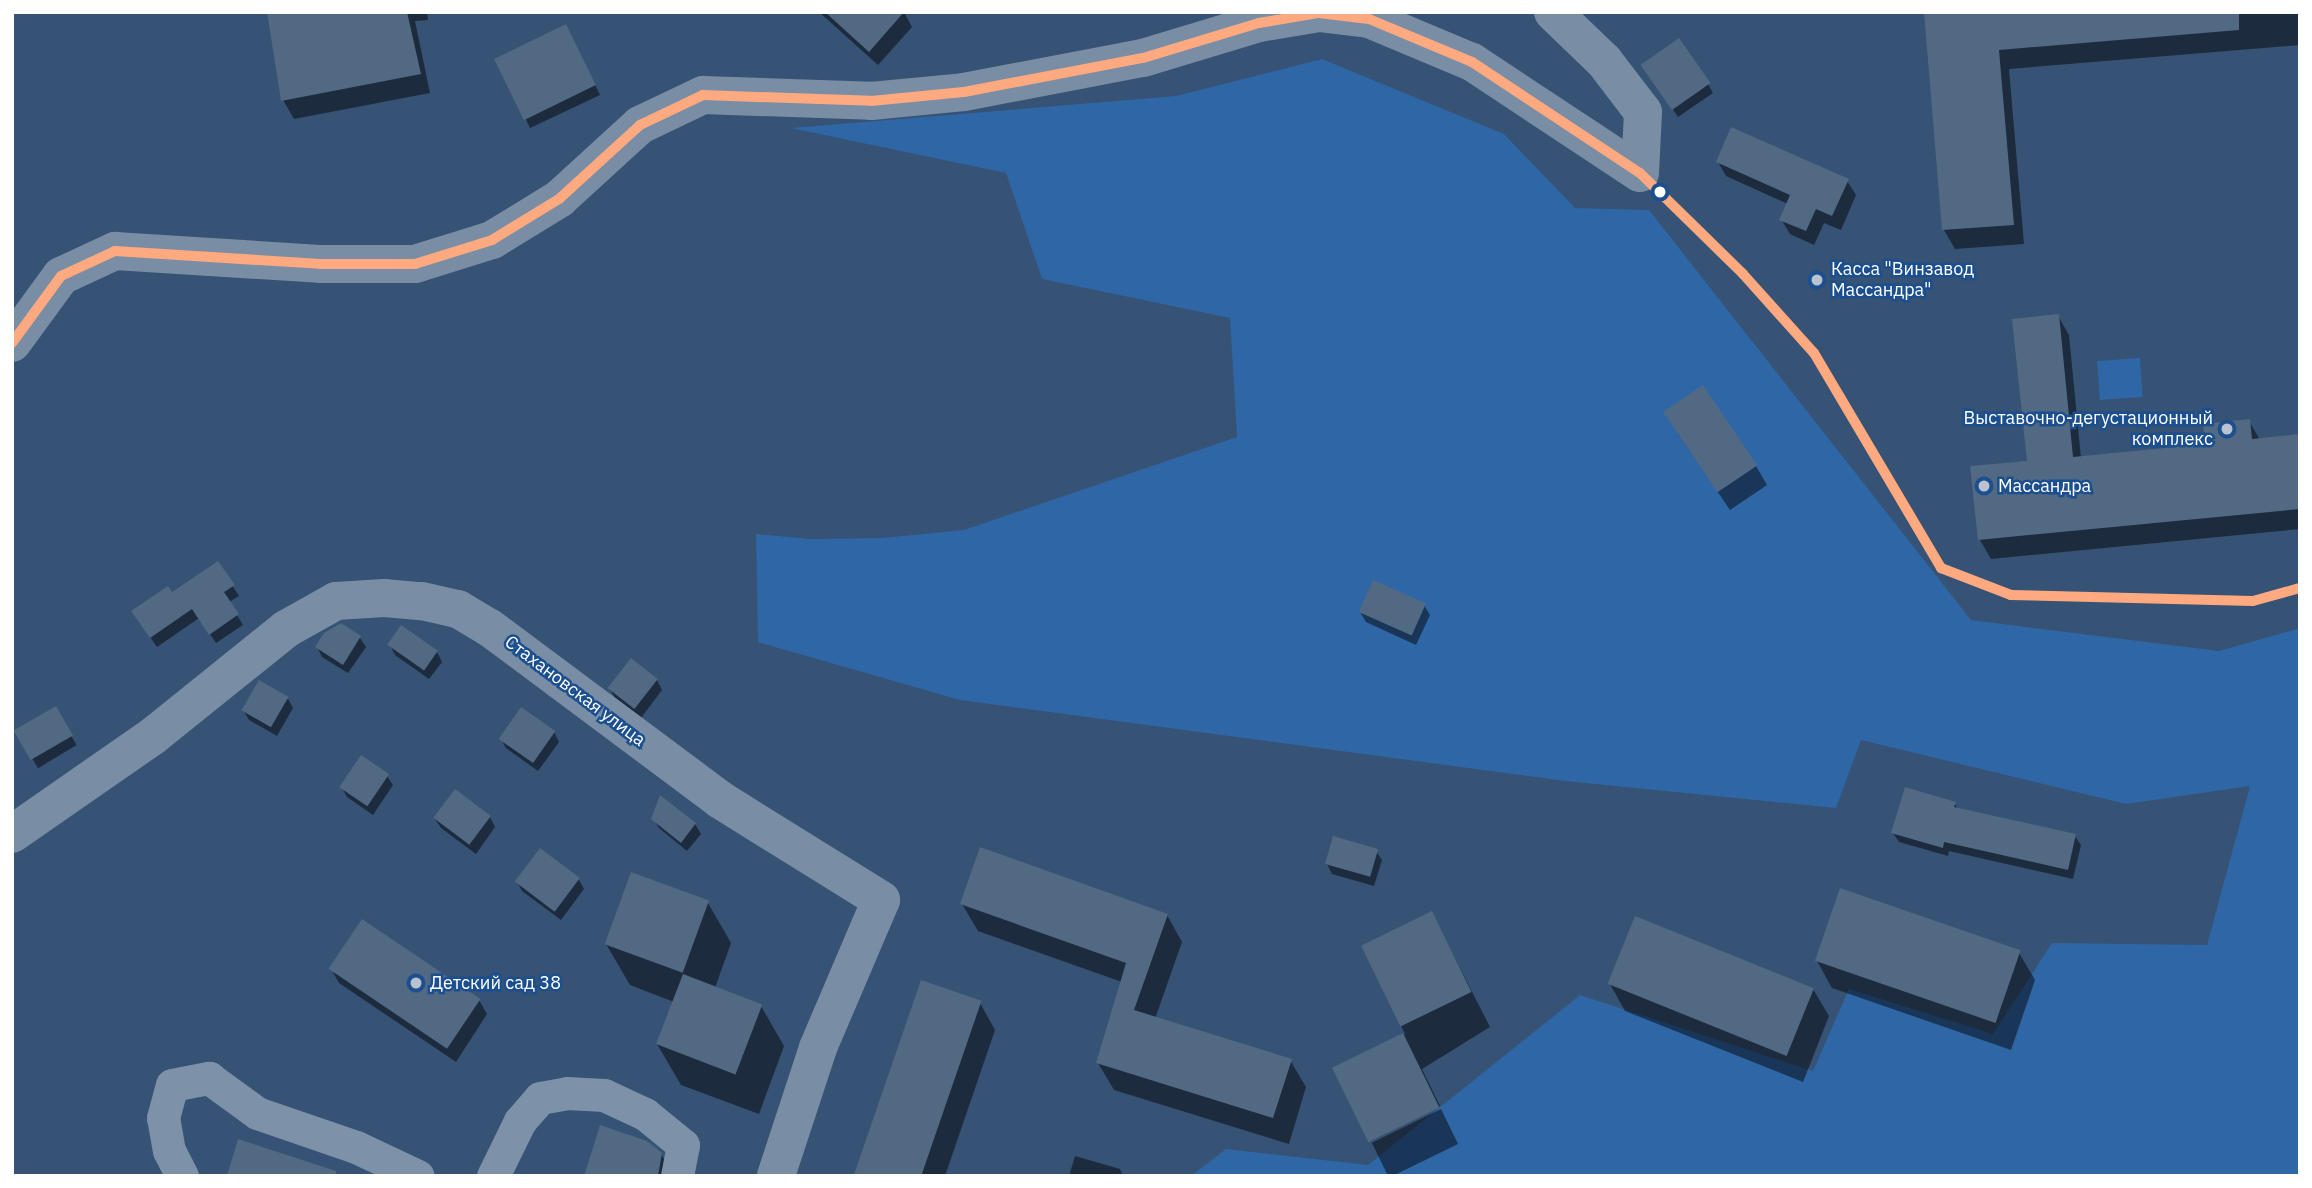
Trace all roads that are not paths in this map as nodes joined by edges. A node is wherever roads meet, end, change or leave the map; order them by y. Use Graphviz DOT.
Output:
graph roads {
  1 [pos="1553,12"];
  2 [pos="12,343"];
  3 [pos="12,834"];
  4 [pos="182,1176"];
  5 [pos="418,1176"];
  6 [pos="493,1176"];
  7 [pos="677,1176"];
  8 [pos="776,1176"];
  1 -- 2 [label="main road"];
  3 -- 8 [label="main road, Стахановская улица"];
  4 -- 5 [label="street"];
  6 -- 7 [label="street"];
}
